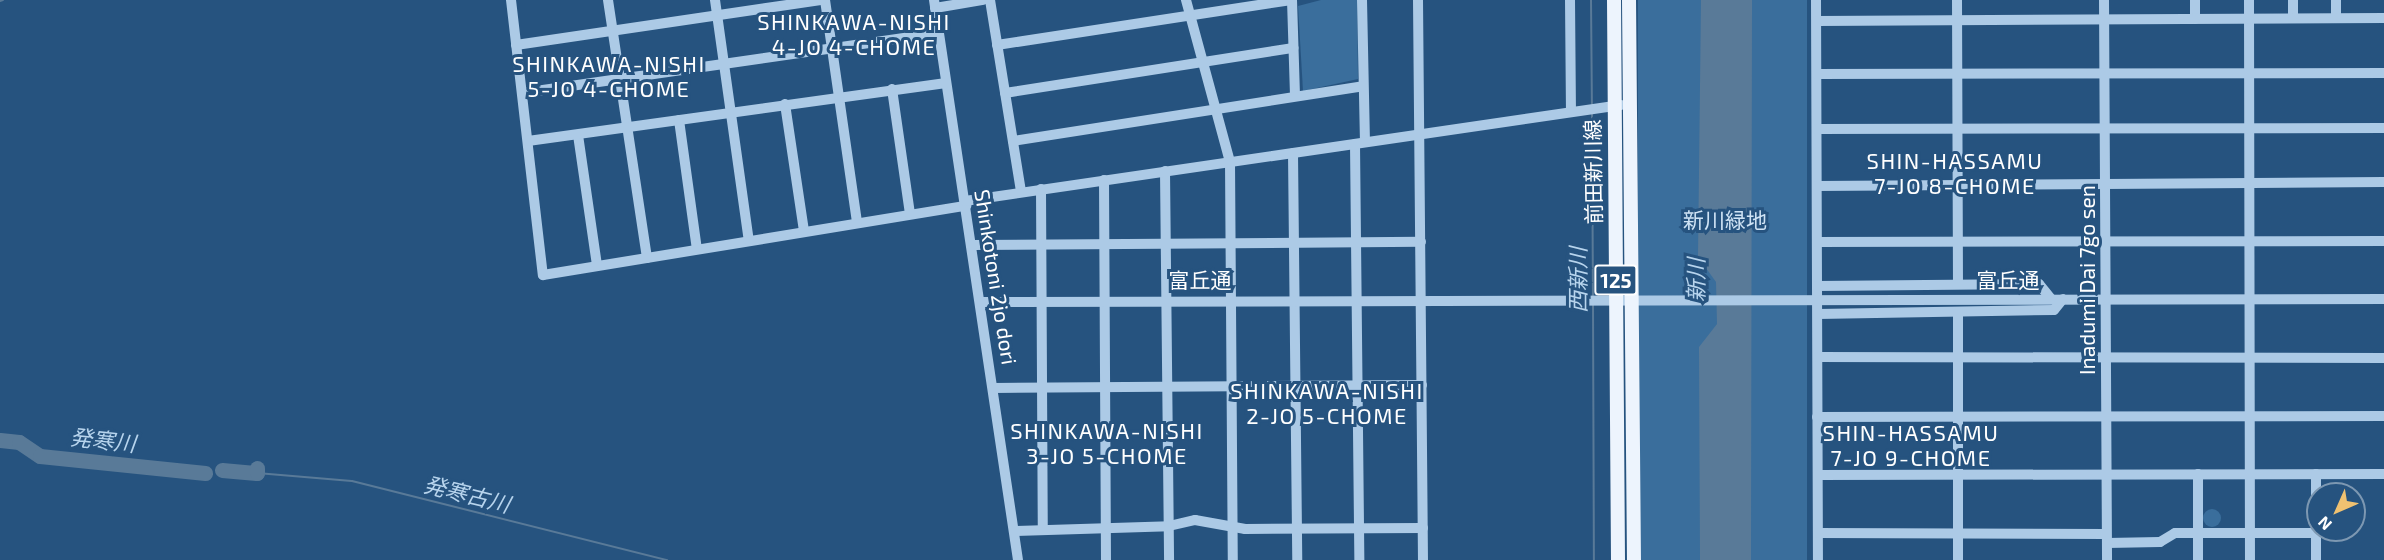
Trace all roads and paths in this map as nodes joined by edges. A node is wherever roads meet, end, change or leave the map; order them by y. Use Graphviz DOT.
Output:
graph roads {
  1 [pos="511,0"];
  2 [pos="608,0"];
  3 [pos="715,0"];
  4 [pos="823,0"];
  5 [pos="983,0"];
  6 [pos="990,0"];
  7 [pos="1186,0"];
  8 [pos="1291,0"];
  9 [pos="1362,0"];
  10 [pos="1418,0"];
  11 [pos="1570,0"];
  12 [pos="1614,0"];
  13 [pos="1629,0"];
  14 [pos="1816,0"];
  15 [pos="1957,0"];
  16 [pos="2104,0"];
  17 [pos="2195,0"];
  18 [pos="2250,0"];
  19 [pos="2293,0"];
  20 [pos="2336,0"];
  21 [pos="934,4"];
  22 [pos="717,16"];
  23 [pos="1190,16"];
  24 [pos="2250,16"];
  25 [pos="2293,17"];
  26 [pos="2336,17"];
  27 [pos="2384,18"];
  28 [pos="1958,20"];
  29 [pos="2104,20"];
  30 [pos="2195,20"];
  31 [pos="1816,21"];
  32 [pos="612,29"];
  33 [pos="939,33"];
  34 [pos="516,45"];
  35 [pos="997,45"];
  36 [pos="831,47"];
  37 [pos="1294,48"];
  38 [pos="1203,62"];
  39 [pos="724,64"];
  40 [pos="2250,72"];
  41 [pos="2384,72"];
  42 [pos="1817,74"];
  43 [pos="1958,74"];
  44 [pos="2105,75"];
  45 [pos="620,77"];
  46 [pos="946,83"];
  47 [pos="1363,86"];
  48 [pos="892,88"];
  49 [pos="522,93"];
  50 [pos="1005,93"];
  51 [pos="838,96"];
  52 [pos="1295,96"];
  53 [pos="785,104"];
  54 [pos="1630,104"];
  55 [pos="1614,106"];
  56 [pos="1215,110"];
  57 [pos="730,111"];
  58 [pos="1574,111"];
  59 [pos="679,120"];
  60 [pos="628,128"];
  61 [pos="2106,128"];
  62 [pos="2247,128"];
  63 [pos="2384,128"];
  64 [pos="1817,129"];
  65 [pos="1958,129"];
  66 [pos="1420,134"];
  67 [pos="578,135"];
  68 [pos="528,141"];
  69 [pos="1012,141"];
  70 [pos="1360,143"];
  71 [pos="1293,153"];
  72 [pos="1230,162"];
  73 [pos="1165,171"];
  74 [pos="1104,180"];
  75 [pos="1958,182"];
  76 [pos="2249,182"];
  77 [pos="2384,182"];
  78 [pos="2106,183"];
  79 [pos="1817,186"];
  80 [pos="1041,189"];
  81 [pos="1021,192"];
  82 [pos="965,204"];
  83 [pos="910,214"];
  84 [pos="856,223"];
  85 [pos="804,231"];
  86 [pos="2106,240"];
  87 [pos="749,241"];
  88 [pos="2249,241"];
  89 [pos="2384,241"];
  90 [pos="1421,242"];
  91 [pos="1817,242"];
  92 [pos="1958,242"];
  93 [pos="1292,243"];
  94 [pos="1355,243"];
  95 [pos="1041,244"];
  96 [pos="1104,244"];
  97 [pos="1166,244"];
  98 [pos="1230,244"];
  99 [pos="971,245"];
  100 [pos="697,249"];
  101 [pos="647,258"];
  102 [pos="597,266"];
  103 [pos="1958,283"];
  104 [pos="1817,286"];
  105 [pos="1356,298"];
  106 [pos="1421,298"];
  107 [pos="1293,299"];
  108 [pos="2057,299"];
  109 [pos="2106,299"];
  110 [pos="2248,299"];
  111 [pos="2384,299"];
  112 [pos="1166,300"];
  113 [pos="1231,300"];
  114 [pos="1616,300"];
  115 [pos="1632,300"];
  116 [pos="1042,301"];
  117 [pos="1104,301"];
  118 [pos="980,302"];
  119 [pos="1958,313"];
  120 [pos="1818,314"];
  121 [pos="1818,357"];
  122 [pos="2384,357"];
  123 [pos="2105,358"];
  124 [pos="2250,358"];
  125 [pos="1958,359"];
  126 [pos="1422,385"];
  127 [pos="1293,386"];
  128 [pos="1356,386"];
  129 [pos="1104,387"];
  130 [pos="1167,387"];
  131 [pos="1232,387"];
  132 [pos="993,388"];
  133 [pos="1044,388"];
  134 [pos="1959,416"];
  135 [pos="2107,416"];
  136 [pos="2384,416"];
  137 [pos="1817,417"];
  138 [pos="2250,417"];
  139 [pos="2107,474"];
  140 [pos="2198,474"];
  141 [pos="2250,474"];
  142 [pos="2316,474"];
  143 [pos="2384,474"];
  144 [pos="1818,475"];
  145 [pos="1958,476"];
  146 [pos="2316,482"];
  147 [pos="1169,526"];
  148 [pos="1233,527"];
  149 [pos="1106,528"];
  150 [pos="1359,528"];
  151 [pos="1422,528"];
  152 [pos="1297,529"];
  153 [pos="1042,530"];
  154 [pos="1014,531"];
  155 [pos="2198,532"];
  156 [pos="2250,532"];
  157 [pos="2306,532"];
  158 [pos="1818,533"];
  159 [pos="1958,533"];
  160 [pos="2107,539"];
  161 [pos="2317,542"];
  162 [pos="1018,560"];
  163 [pos="1106,560"];
  164 [pos="1169,560"];
  165 [pos="1233,560"];
  166 [pos="1297,560"];
  167 [pos="1359,560"];
  168 [pos="1423,560"];
  169 [pos="1618,560"];
  170 [pos="1634,560"];
  171 [pos="1818,560"];
  172 [pos="1958,560"];
  173 [pos="2107,560"];
  174 [pos="2198,560"];
  175 [pos="2250,560"];
  176 [pos="2316,560"];
  1 -- 34 [label="street"];
  2 -- 32 [label="street"];
  3 -- 22 [label="street"];
  4 -- 22 [label="street"];
  4 -- 36 [label="street"];
  5 -- 21 [label="street"];
  6 -- 35 [label="street"];
  7 -- 23 [label="street"];
  8 -- 23 [label="street"];
  8 -- 37 [label="street"];
  9 -- 47 [label="street"];
  10 -- 66 [label="street"];
  11 -- 58 [label="street"];
  12 -- 55 [label="main road, 前田新川線 / 125"];
  13 -- 54 [label="main road, 前田新川線 / 125"];
  14 -- 31 [label="street"];
  15 -- 28 [label="street"];
  16 -- 29 [label="street, Inadumi Dai 7go sen"];
  17 -- 30 [label="street"];
  18 -- 24 [label="street"];
  19 -- 25 [label="street"];
  20 -- 26 [label="street"];
  21 -- 33 [label="street, Shinkotoni 2jo dori"];
  22 -- 32 [label="street"];
  22 -- 39 [label="street"];
  23 -- 35 [label="street"];
  23 -- 38 [label="street"];
  24 -- 25 [label="street"];
  24 -- 30 [label="street"];
  24 -- 40 [label="street"];
  25 -- 26 [label="street"];
  26 -- 27 [label="street"];
  28 -- 29 [label="street"];
  28 -- 31 [label="street"];
  28 -- 43 [label="street"];
  29 -- 30 [label="street"];
  29 -- 44 [label="street, Inadumi Dai 7go sen"];
  31 -- 42 [label="street"];
  32 -- 34 [label="street"];
  32 -- 45 [label="street"];
  33 -- 36 [label="street"];
  33 -- 46 [label="street, Shinkotoni 2jo dori"];
  34 -- 49 [label="street"];
  35 -- 50 [label="street"];
  36 -- 39 [label="street"];
  36 -- 51 [label="street"];
  37 -- 38 [label="street"];
  37 -- 52 [label="street"];
  38 -- 50 [label="street"];
  38 -- 56 [label="street"];
  39 -- 45 [label="street"];
  39 -- 57 [label="street"];
  40 -- 41 [label="street"];
  40 -- 44 [label="street"];
  40 -- 62 [label="street"];
  42 -- 43 [label="street"];
  42 -- 64 [label="street"];
  43 -- 44 [label="street"];
  43 -- 65 [label="street"];
  44 -- 61 [label="street, Inadumi Dai 7go sen"];
  45 -- 49 [label="street"];
  45 -- 60 [label="street"];
  46 -- 48 [label="street"];
  46 -- 82 [label="street, Shinkotoni 2jo dori"];
  47 -- 52 [label="street"];
  47 -- 70 [label="street"];
  48 -- 51 [label="street"];
  48 -- 83 [label="street"];
  49 -- 68 [label="street"];
  50 -- 69 [label="street"];
  51 -- 53 [label="street"];
  51 -- 84 [label="street"];
  52 -- 56 [label="street"];
  53 -- 57 [label="street"];
  53 -- 85 [label="street"];
  54 -- 55 [label="street"];
  54 -- 115 [label="main road, 前田新川線 / 125"];
  55 -- 58 [label="street"];
  55 -- 114 [label="main road, 前田新川線 / 125"];
  56 -- 69 [label="street"];
  56 -- 72 [label="street"];
  57 -- 59 [label="street"];
  57 -- 87 [label="street"];
  58 -- 66 [label="street"];
  59 -- 60 [label="street"];
  59 -- 100 [label="street"];
  60 -- 67 [label="street"];
  60 -- 101 [label="street"];
  61 -- 62 [label="street"];
  61 -- 65 [label="street"];
  61 -- 78 [label="street, Inadumi Dai 7go sen"];
  62 -- 63 [label="street"];
  62 -- 76 [label="street"];
  64 -- 65 [label="street"];
  64 -- 79 [label="street"];
  65 -- 75 [label="street"];
  66 -- 70 [label="street"];
  66 -- 90 [label="street"];
  67 -- 68 [label="street"];
  67 -- 102 [label="street"];
  68 -- 102 [label="street"];
  69 -- 81 [label="street"];
  70 -- 71 [label="street"];
  70 -- 94 [label="street"];
  71 -- 72 [label="street"];
  71 -- 93 [label="street"];
  72 -- 73 [label="street"];
  72 -- 98 [label="street"];
  73 -- 74 [label="street"];
  73 -- 97 [label="street"];
  74 -- 80 [label="street"];
  74 -- 96 [label="street"];
  75 -- 78 [label="street"];
  75 -- 79 [label="street"];
  75 -- 92 [label="street"];
  76 -- 77 [label="street"];
  76 -- 78 [label="street"];
  76 -- 88 [label="street"];
  78 -- 86 [label="street, Inadumi Dai 7go sen"];
  79 -- 91 [label="street"];
  80 -- 81 [label="street"];
  80 -- 95 [label="street"];
  81 -- 82 [label="street"];
  82 -- 83 [label="street"];
  82 -- 99 [label="street, Shinkotoni 2jo dori"];
  83 -- 84 [label="street"];
  84 -- 85 [label="street"];
  85 -- 87 [label="street"];
  86 -- 88 [label="street"];
  86 -- 92 [label="street"];
  86 -- 109 [label="street, Inadumi Dai 7go sen"];
  87 -- 100 [label="street"];
  88 -- 89 [label="street"];
  88 -- 110 [label="street"];
  90 -- 94 [label="street"];
  90 -- 106 [label="street"];
  91 -- 92 [label="street"];
  91 -- 104 [label="street"];
  92 -- 103 [label="street"];
  93 -- 94 [label="street"];
  93 -- 98 [label="street"];
  93 -- 107 [label="street"];
  94 -- 105 [label="street"];
  95 -- 96 [label="street"];
  95 -- 99 [label="street"];
  95 -- 116 [label="street"];
  96 -- 97 [label="street"];
  96 -- 117 [label="street"];
  97 -- 98 [label="street"];
  97 -- 112 [label="street"];
  98 -- 113 [label="street"];
  99 -- 118 [label="street, Shinkotoni 2jo dori"];
  100 -- 101 [label="street"];
  101 -- 102 [label="street"];
  103 -- 104 [label="street"];
  103 -- 108 [label="street"];
  104 -- 120 [label="street"];
  105 -- 106 [label="street, 富丘通"];
  105 -- 107 [label="street, 富丘通"];
  105 -- 128 [label="street"];
  106 -- 114 [label="street, 富丘通"];
  106 -- 126 [label="street"];
  107 -- 113 [label="street, 富丘通"];
  107 -- 127 [label="street"];
  108 -- 109 [label="street, 富丘通"];
  108 -- 115 [label="street, 富丘通"];
  108 -- 119 [label="street"];
  109 -- 110 [label="street, 富丘通"];
  109 -- 123 [label="street, Inadumi Dai 7go sen"];
  110 -- 111 [label="street, 富丘通"];
  110 -- 124 [label="street"];
  112 -- 113 [label="street, 富丘通"];
  112 -- 117 [label="street, 富丘通"];
  112 -- 130 [label="street"];
  113 -- 131 [label="street"];
  114 -- 115 [label="street, 富丘通"];
  114 -- 169 [label="main road, 前田新川線 / 125"];
  115 -- 170 [label="main road, 前田新川線 / 125"];
  116 -- 117 [label="street, 富丘通"];
  116 -- 118 [label="street, 富丘通"];
  116 -- 133 [label="street"];
  117 -- 129 [label="street"];
  118 -- 132 [label="street, Shinkotoni 2jo dori"];
  119 -- 120 [label="street"];
  119 -- 125 [label="street"];
  120 -- 121 [label="street"];
  121 -- 125 [label="street"];
  121 -- 137 [label="street"];
  122 -- 124 [label="street"];
  123 -- 124 [label="street"];
  123 -- 125 [label="street"];
  123 -- 135 [label="street, Inadumi Dai 7go sen"];
  124 -- 138 [label="street"];
  125 -- 134 [label="street"];
  126 -- 128 [label="street"];
  126 -- 151 [label="street"];
  127 -- 128 [label="street"];
  127 -- 131 [label="street"];
  127 -- 152 [label="street"];
  128 -- 150 [label="street"];
  129 -- 130 [label="street"];
  129 -- 133 [label="street"];
  129 -- 149 [label="street"];
  130 -- 131 [label="street"];
  130 -- 147 [label="street"];
  131 -- 148 [label="street"];
  132 -- 133 [label="street"];
  132 -- 154 [label="street, Shinkotoni 2jo dori"];
  133 -- 153 [label="street"];
  134 -- 135 [label="street"];
  134 -- 137 [label="street"];
  134 -- 145 [label="street"];
  135 -- 138 [label="street"];
  135 -- 139 [label="street, Inadumi Dai 7go sen"];
  136 -- 138 [label="street"];
  137 -- 144 [label="street"];
  138 -- 141 [label="street"];
  139 -- 140 [label="street"];
  139 -- 145 [label="street"];
  139 -- 160 [label="street, Inadumi Dai 7go sen"];
  140 -- 141 [label="street"];
  140 -- 155 [label="street"];
  141 -- 142 [label="street"];
  141 -- 156 [label="street"];
  142 -- 143 [label="street"];
  142 -- 146 [label="street"];
  144 -- 145 [label="street"];
  144 -- 158 [label="street"];
  145 -- 159 [label="street"];
  147 -- 148 [label="street"];
  147 -- 149 [label="street"];
  147 -- 164 [label="street"];
  148 -- 152 [label="street"];
  148 -- 165 [label="street"];
  149 -- 153 [label="street"];
  149 -- 163 [label="street"];
  150 -- 151 [label="street"];
  150 -- 152 [label="street"];
  150 -- 167 [label="street"];
  151 -- 168 [label="street"];
  152 -- 166 [label="street"];
  153 -- 154 [label="street"];
  154 -- 162 [label="street, Shinkotoni 2jo dori"];
  155 -- 156 [label="street"];
  155 -- 160 [label="street"];
  155 -- 174 [label="street"];
  156 -- 157 [label="street"];
  156 -- 175 [label="street"];
  158 -- 159 [label="street"];
  158 -- 171 [label="street"];
  159 -- 160 [label="street"];
  159 -- 172 [label="street"];
  160 -- 173 [label="street, Inadumi Dai 7go sen"];
  161 -- 176 [label="street"];
}
